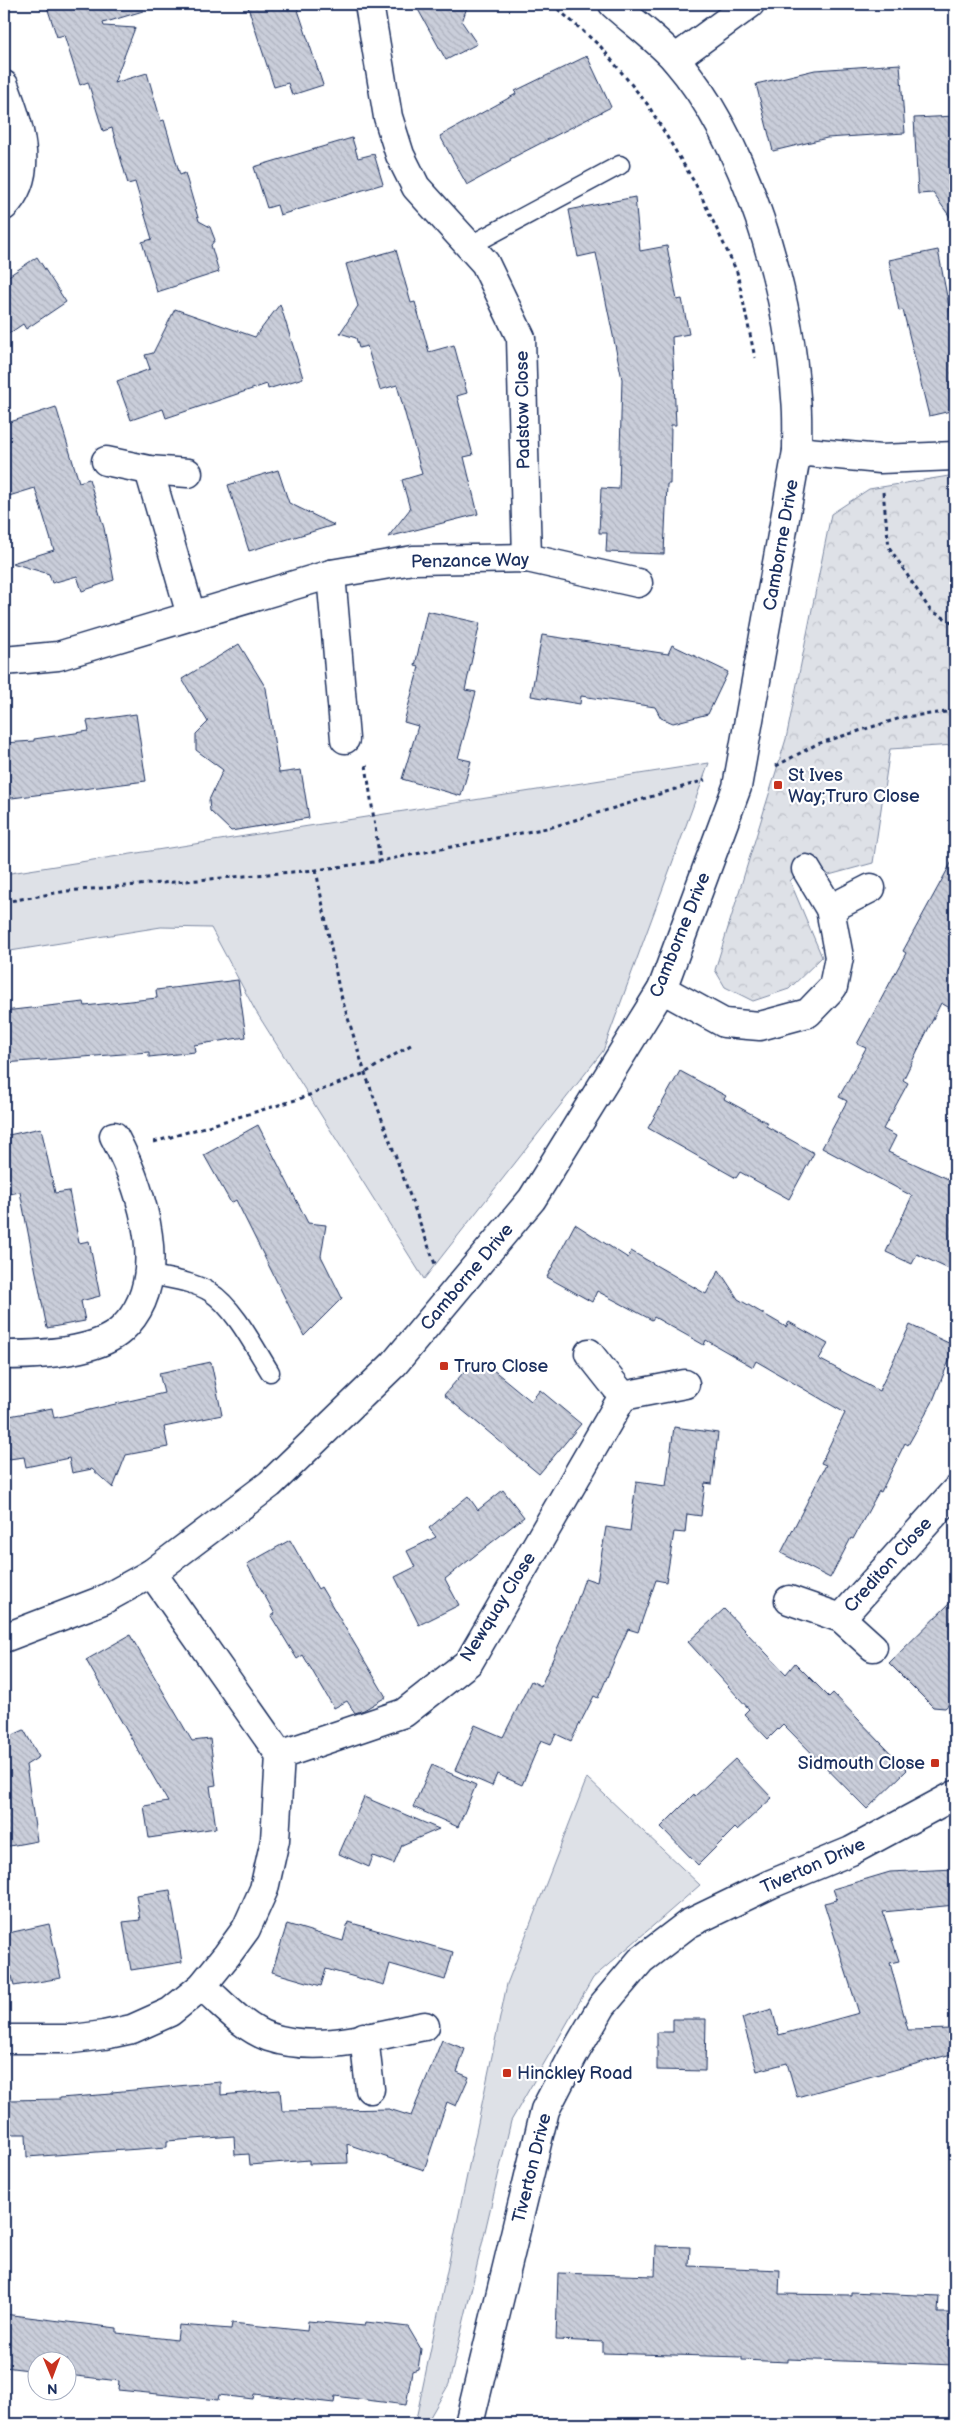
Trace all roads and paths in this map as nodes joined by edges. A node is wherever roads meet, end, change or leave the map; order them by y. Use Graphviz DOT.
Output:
graph roads {
  1 [pos="370,4"];
  2 [pos="552,4"];
  3 [pos="612,4"];
  4 [pos="750,4"];
  5 [pos="674,59"];
  6 [pos="4,86"];
  7 [pos="620,165"];
  8 [pos="4,206"];
  9 [pos="469,246"];
  10 [pos="756,362"];
  11 [pos="797,451"];
  12 [pos="955,456"];
  13 [pos="880,459"];
  14 [pos="106,461"];
  15 [pos="149,470"];
  16 [pos="188,473"];
  17 [pos="527,558"];
  18 [pos="331,574"];
  19 [pos="638,582"];
  20 [pos="192,615"];
  21 [pos="955,624"];
  22 [pos="4,661"];
  23 [pos="955,712"];
  24 [pos="345,739"];
  25 [pos="737,788"];
  26 [pos="380,861"];
  27 [pos="316,870"];
  28 [pos="806,870"];
  29 [pos="871,888"];
  30 [pos="4,902"];
  31 [pos="830,909"];
  32 [pos="662,989"];
  33 [pos="414,1043"];
  34 [pos="365,1073"];
  35 [pos="118,1144"];
  36 [pos="148,1274"];
  37 [pos="449,1299"];
  38 [pos="589,1353"];
  39 [pos="4,1355"];
  40 [pos="270,1372"];
  41 [pos="685,1384"];
  42 [pos="623,1396"];
  43 [pos="955,1491"];
  44 [pos="152,1573"];
  45 [pos="789,1600"];
  46 [pos="841,1618"];
  47 [pos="4,1638"];
  48 [pos="872,1647"];
  49 [pos="280,1755"];
  50 [pos="955,1795"];
  51 [pos="202,1986"];
  52 [pos="425,2026"];
  53 [pos="364,2037"];
  54 [pos="4,2039"];
  55 [pos="370,2089"];
  56 [pos="469,2424"];
  1 -- 9 [label="street, Padstow Close"];
  2 -- 10 [label="path"];
  3 -- 5 [label="street, Camborne Drive"];
  4 -- 5 [label="street"];
  5 -- 11 [label="street, Camborne Drive"];
  6 -- 8 [label="street"];
  7 -- 9 [label="lane"];
  9 -- 17 [label="street, Padstow Close"];
  11 -- 13 [label="street"];
  11 -- 25 [label="street, Camborne Drive"];
  12 -- 13 [label="street"];
  13 -- 21 [label="path"];
  14 -- 15 [label="street"];
  15 -- 16 [label="street"];
  15 -- 20 [label="street"];
  17 -- 18 [label="street, Penzance Way"];
  17 -- 19 [label="street, Penzance Way"];
  18 -- 20 [label="street, Penzance Way"];
  18 -- 24 [label="street"];
  20 -- 22 [label="street, Penzance Way"];
  23 -- 25 [label="path"];
  24 -- 26 [label="path"];
  25 -- 26 [label="path"];
  25 -- 32 [label="street, Camborne Drive"];
  26 -- 27 [label="path"];
  27 -- 30 [label="path"];
  27 -- 34 [label="path"];
  28 -- 31 [label="street"];
  29 -- 31 [label="street"];
  31 -- 32 [label="street"];
  32 -- 37 [label="street, Camborne Drive"];
  33 -- 34 [label="path"];
  34 -- 35 [label="path"];
  34 -- 37 [label="path"];
  35 -- 36 [label="street"];
  36 -- 39 [label="street"];
  36 -- 40 [label="lane"];
  37 -- 44 [label="street, Camborne Drive"];
  38 -- 42 [label="street"];
  41 -- 42 [label="street"];
  42 -- 49 [label="street, Newquay Close"];
  43 -- 46 [label="street, Crediton Close"];
  44 -- 47 [label="street, Camborne Drive"];
  44 -- 49 [label="street"];
  45 -- 46 [label="street, Crediton Close"];
  46 -- 48 [label="street, Crediton Close"];
  49 -- 51 [label="street"];
  50 -- 56 [label="street, Tiverton Drive"];
  51 -- 53 [label="street"];
  51 -- 54 [label="street"];
  52 -- 53 [label="street"];
  53 -- 55 [label="street"];
}
